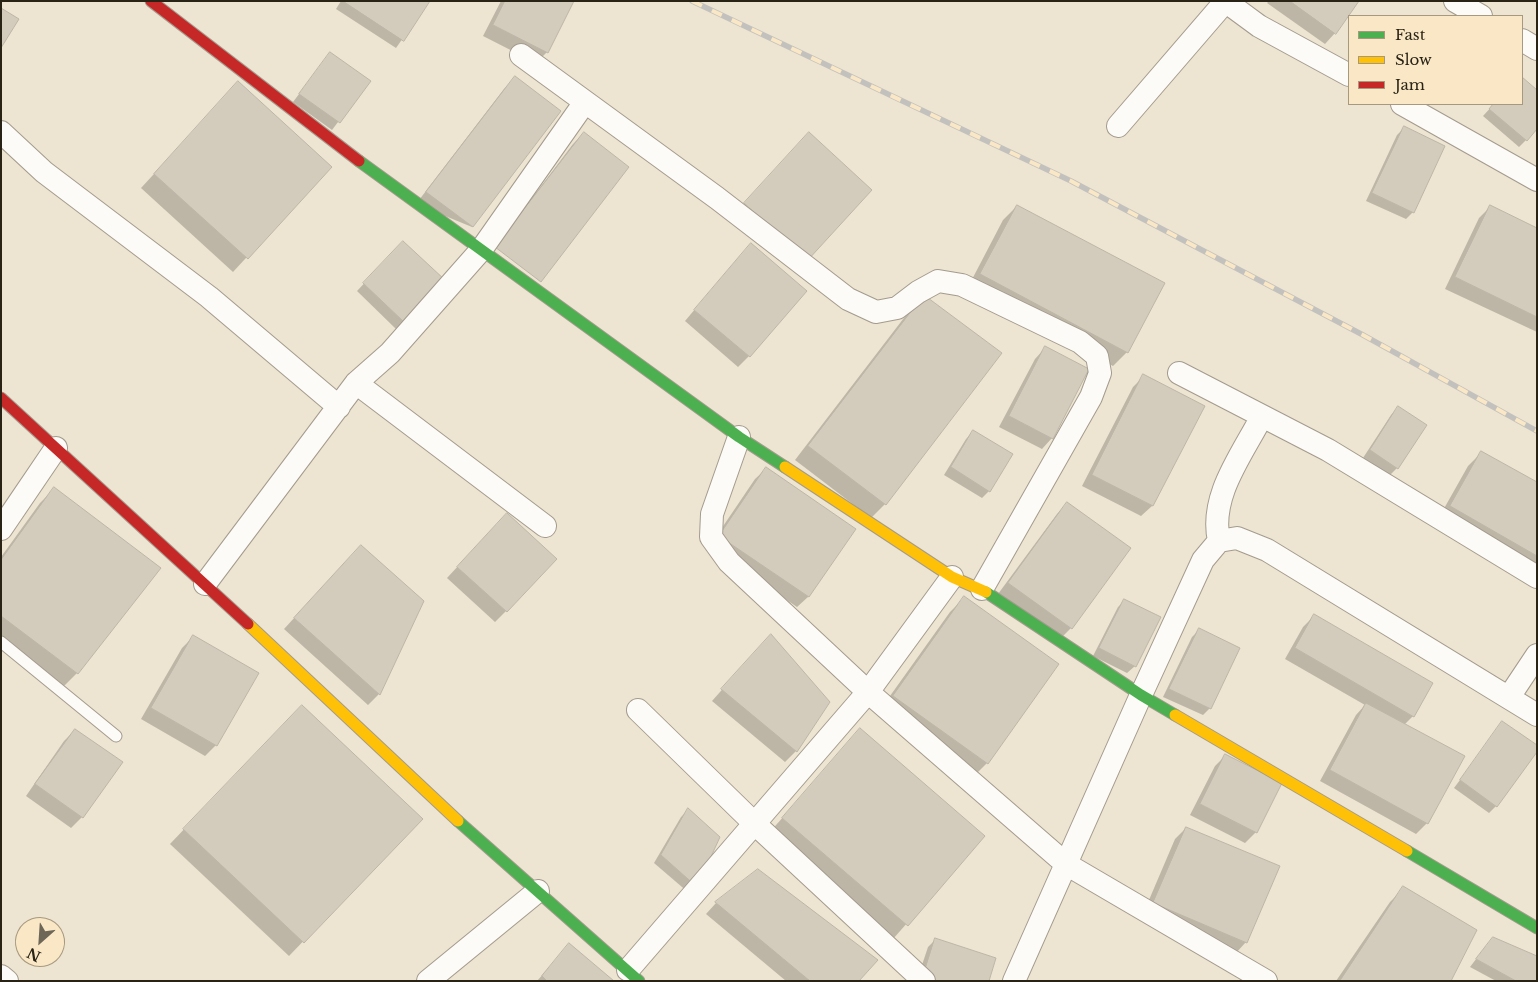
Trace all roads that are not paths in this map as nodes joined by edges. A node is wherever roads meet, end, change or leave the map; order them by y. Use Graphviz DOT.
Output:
graph roads {
  1 [pos="151,1"];
  2 [pos="1455,1"];
  3 [pos="1225,2"];
  4 [pos="1479,15"];
  5 [pos="1523,41"];
  6 [pos="1537,49"];
  7 [pos="521,55"];
  8 [pos="1348,74"];
  9 [pos="585,102"];
  10 [pos="1404,105"];
  11 [pos="1118,126"];
  12 [pos="1,132"];
  13 [pos="1537,180"];
  14 [pos="481,250"];
  15 [pos="1179,373"];
  16 [pos="356,383"];
  17 [pos="1,398"];
  18 [pos="339,407"];
  19 [pos="1262,416"];
  20 [pos="739,437"];
  21 [pos="56,448"];
  22 [pos="545,526"];
  23 [pos="1,530"];
  24 [pos="1219,541"];
  25 [pos="952,577"];
  26 [pos="1537,577"];
  27 [pos="205,584"];
  28 [pos="982,589"];
  29 [pos="1,642"];
  30 [pos="1537,655"];
  31 [pos="868,692"];
  32 [pos="1140,694"];
  33 [pos="1509,697"];
  34 [pos="638,710"];
  35 [pos="1537,714"];
  36 [pos="116,736"];
  37 [pos="755,824"];
  38 [pos="1066,864"];
  39 [pos="538,890"];
  40 [pos="1537,928"];
  41 [pos="633,975"];
  42 [pos="1,976"];
  43 [pos="7,981"];
  44 [pos="428,981"];
  45 [pos="924,981"];
  46 [pos="1014,981"];
  47 [pos="1266,981"];
  1 -- 14 [label="street"];
  2 -- 4 [label="street"];
  3 -- 8 [label="street"];
  3 -- 11 [label="street"];
  5 -- 6 [label="street"];
  7 -- 9 [label="street"];
  9 -- 14 [label="street"];
  9 -- 28 [label="street"];
  10 -- 13 [label="street"];
  12 -- 18 [label="street"];
  14 -- 16 [label="street"];
  14 -- 20 [label="street"];
  15 -- 19 [label="street"];
  16 -- 18 [label="street"];
  16 -- 22 [label="street"];
  17 -- 21 [label="street"];
  18 -- 27 [label="street"];
  19 -- 24 [label="street"];
  19 -- 26 [label="street"];
  20 -- 25 [label="street"];
  20 -- 31 [label="street"];
  21 -- 23 [label="street"];
  21 -- 27 [label="street"];
  24 -- 32 [label="street"];
  24 -- 33 [label="street"];
  25 -- 28 [label="street"];
  25 -- 31 [label="street"];
  27 -- 39 [label="street"];
  28 -- 32 [label="street"];
  29 -- 36 [label="lane"];
  30 -- 33 [label="street"];
  31 -- 37 [label="street"];
  31 -- 38 [label="street"];
  32 -- 38 [label="street"];
  32 -- 40 [label="street"];
  33 -- 35 [label="street"];
  34 -- 37 [label="street"];
  37 -- 41 [label="street"];
  37 -- 45 [label="street"];
  38 -- 46 [label="street"];
  38 -- 47 [label="street"];
  39 -- 41 [label="street"];
  39 -- 44 [label="street"];
  42 -- 43 [label="street"];
}
